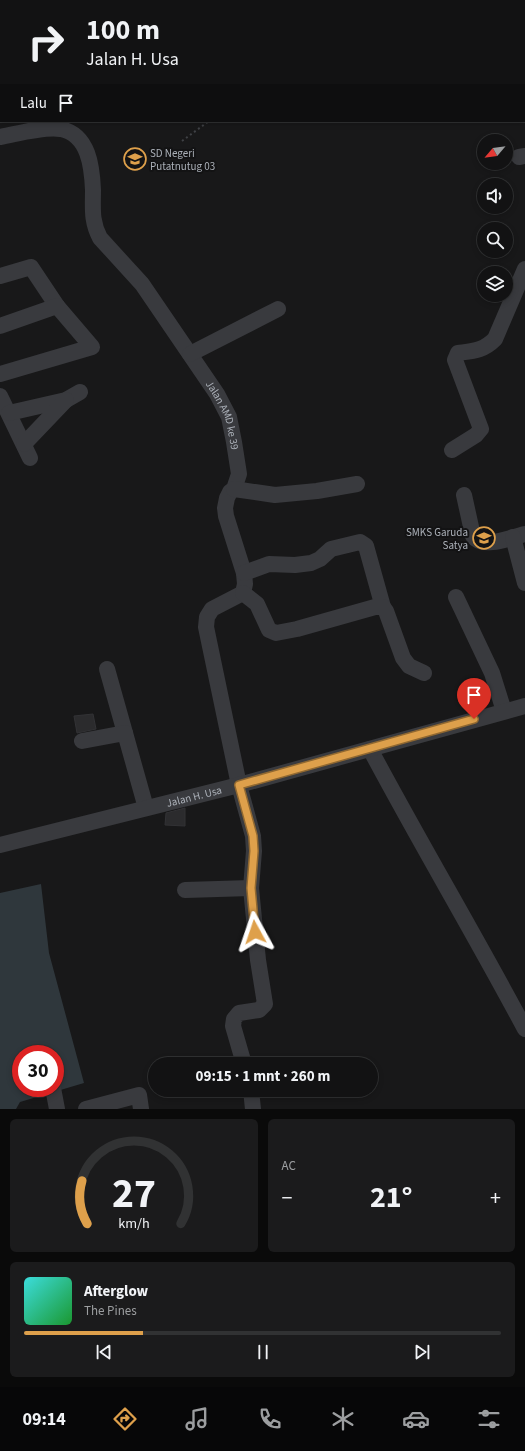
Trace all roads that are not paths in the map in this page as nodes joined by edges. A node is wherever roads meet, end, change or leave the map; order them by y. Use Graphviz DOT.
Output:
graph roads {
  1 [pos="28,122"];
  2 [pos="41,130"];
  3 [pos="0,138"];
  4 [pos="525,269"];
  5 [pos="0,276"];
  6 [pos="57,306"];
  7 [pos="278,309"];
  8 [pos="0,326"];
  9 [pos="190,354"];
  10 [pos="0,374"];
  11 [pos="0,396"];
  12 [pos="9,413"];
  13 [pos="452,450"];
  14 [pos="357,484"];
  15 [pos="234,489"];
  16 [pos="464,495"];
  17 [pos="519,536"];
  18 [pos="244,573"];
  19 [pos="525,583"];
  20 [pos="243,593"];
  21 [pos="456,597"];
  22 [pos="383,607"];
  23 [pos="107,669"];
  24 [pos="424,673"];
  25 [pos="525,706"];
  26 [pos="504,711"];
  27 [pos="125,732"];
  28 [pos="82,741"];
  29 [pos="370,749"];
  30 [pos="239,785"];
  31 [pos="146,808"];
  32 [pos="0,845"];
  33 [pos="251,888"];
  34 [pos="185,890"];
  35 [pos="525,1029"];
  36 [pos="242,1057"];
  37 [pos="55,1097"];
  38 [pos="252,1097"];
  39 [pos="57,1109"];
  40 [pos="86,1109"];
  41 [pos="141,1109"];
  42 [pos="253,1109"];
  1 -- 2 [label="street"];
  2 -- 3 [label="street, Jalan AMD ke 39"];
  2 -- 9 [label="street, Jalan AMD ke 39"];
  4 -- 13 [label="street"];
  5 -- 6 [label="street"];
  6 -- 8 [label="street"];
  6 -- 10 [label="street"];
  7 -- 9 [label="street"];
  9 -- 15 [label="street, Jalan AMD ke 39"];
  11 -- 12 [label="street"];
  12 -- 12 [label="street"];
  14 -- 15 [label="street"];
  15 -- 18 [label="street, Jalan AMD ke 39"];
  16 -- 17 [label="street"];
  17 -- 19 [label="street"];
  18 -- 20 [label="street, Jalan AMD ke 39"];
  18 -- 22 [label="street"];
  20 -- 22 [label="street"];
  20 -- 30 [label="street"];
  21 -- 26 [label="street"];
  22 -- 24 [label="street"];
  23 -- 27 [label="street"];
  25 -- 26 [label="street, Jalan H. Usa"];
  26 -- 29 [label="street, Jalan H. Usa"];
  27 -- 28 [label="street"];
  27 -- 31 [label="street"];
  29 -- 30 [label="street, Jalan H. Usa"];
  29 -- 35 [label="street"];
  30 -- 31 [label="street, Jalan H. Usa"];
  30 -- 33 [label="street"];
  31 -- 32 [label="street, Jalan H. Usa"];
  33 -- 34 [label="street"];
  33 -- 36 [label="street"];
  37 -- 39 [label="street"];
  38 -- 42 [label="street"];
  40 -- 41 [label="street"];
}
